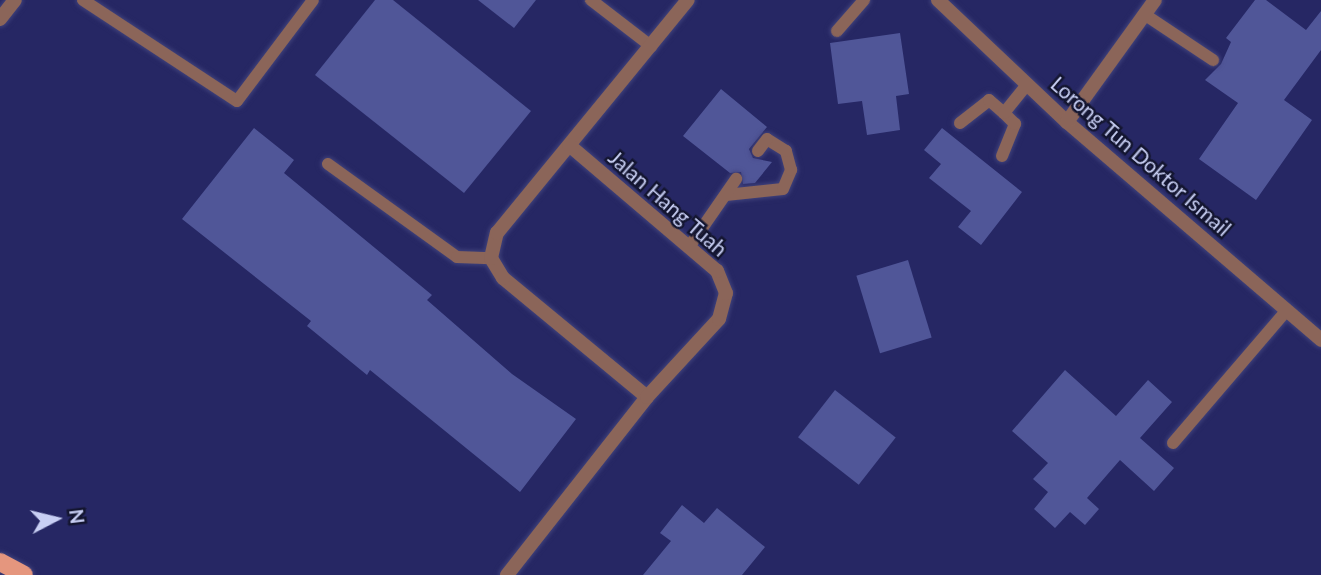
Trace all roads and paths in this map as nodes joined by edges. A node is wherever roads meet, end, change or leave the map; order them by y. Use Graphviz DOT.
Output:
graph roads {
  1 [pos="15,0"];
  2 [pos="83,0"];
  3 [pos="313,0"];
  4 [pos="591,0"];
  5 [pos="688,0"];
  6 [pos="864,0"];
  7 [pos="938,0"];
  8 [pos="1154,0"];
  9 [pos="1144,14"];
  10 [pos="0,19"];
  11 [pos="836,31"];
  12 [pos="650,46"];
  13 [pos="1213,60"];
  14 [pos="1027,85"];
  15 [pos="1004,113"];
  16 [pos="1067,122"];
  17 [pos="960,123"];
  18 [pos="569,145"];
  19 [pos="758,151"];
  20 [pos="1003,156"];
  21 [pos="328,164"];
  22 [pos="736,179"];
  23 [pos="726,195"];
  24 [pos="689,247"];
  25 [pos="491,258"];
  26 [pos="1287,310"];
  27 [pos="1321,340"];
  28 [pos="647,397"];
  29 [pos="1173,443"];
  30 [pos="0,562"];
  31 [pos="510,574"];
  32 [pos="24,575"];
  1 -- 10 [label="street"];
  2 -- 3 [label="lane"];
  4 -- 12 [label="lane"];
  5 -- 12 [label="street"];
  6 -- 11 [label="lane"];
  7 -- 14 [label="street, Lorong Tun Doktor Ismail"];
  8 -- 9 [label="street"];
  9 -- 13 [label="lane"];
  9 -- 16 [label="street"];
  12 -- 18 [label="street"];
  14 -- 15 [label="lane"];
  14 -- 16 [label="street, Lorong Tun Doktor Ismail"];
  15 -- 17 [label="lane"];
  15 -- 20 [label="lane"];
  16 -- 26 [label="street, Lorong Tun Doktor Ismail"];
  18 -- 24 [label="street, Jalan Hang Tuah"];
  18 -- 25 [label="street"];
  19 -- 23 [label="lane"];
  21 -- 25 [label="lane"];
  22 -- 23 [label="lane"];
  23 -- 24 [label="lane"];
  24 -- 28 [label="street, Jalan Hang Tuah"];
  25 -- 28 [label="street"];
  26 -- 27 [label="street, Lorong Tun Doktor Ismail"];
  26 -- 29 [label="lane"];
  28 -- 31 [label="street, Jalan Hang Tuah"];
  30 -- 32 [label="main road"];
}
